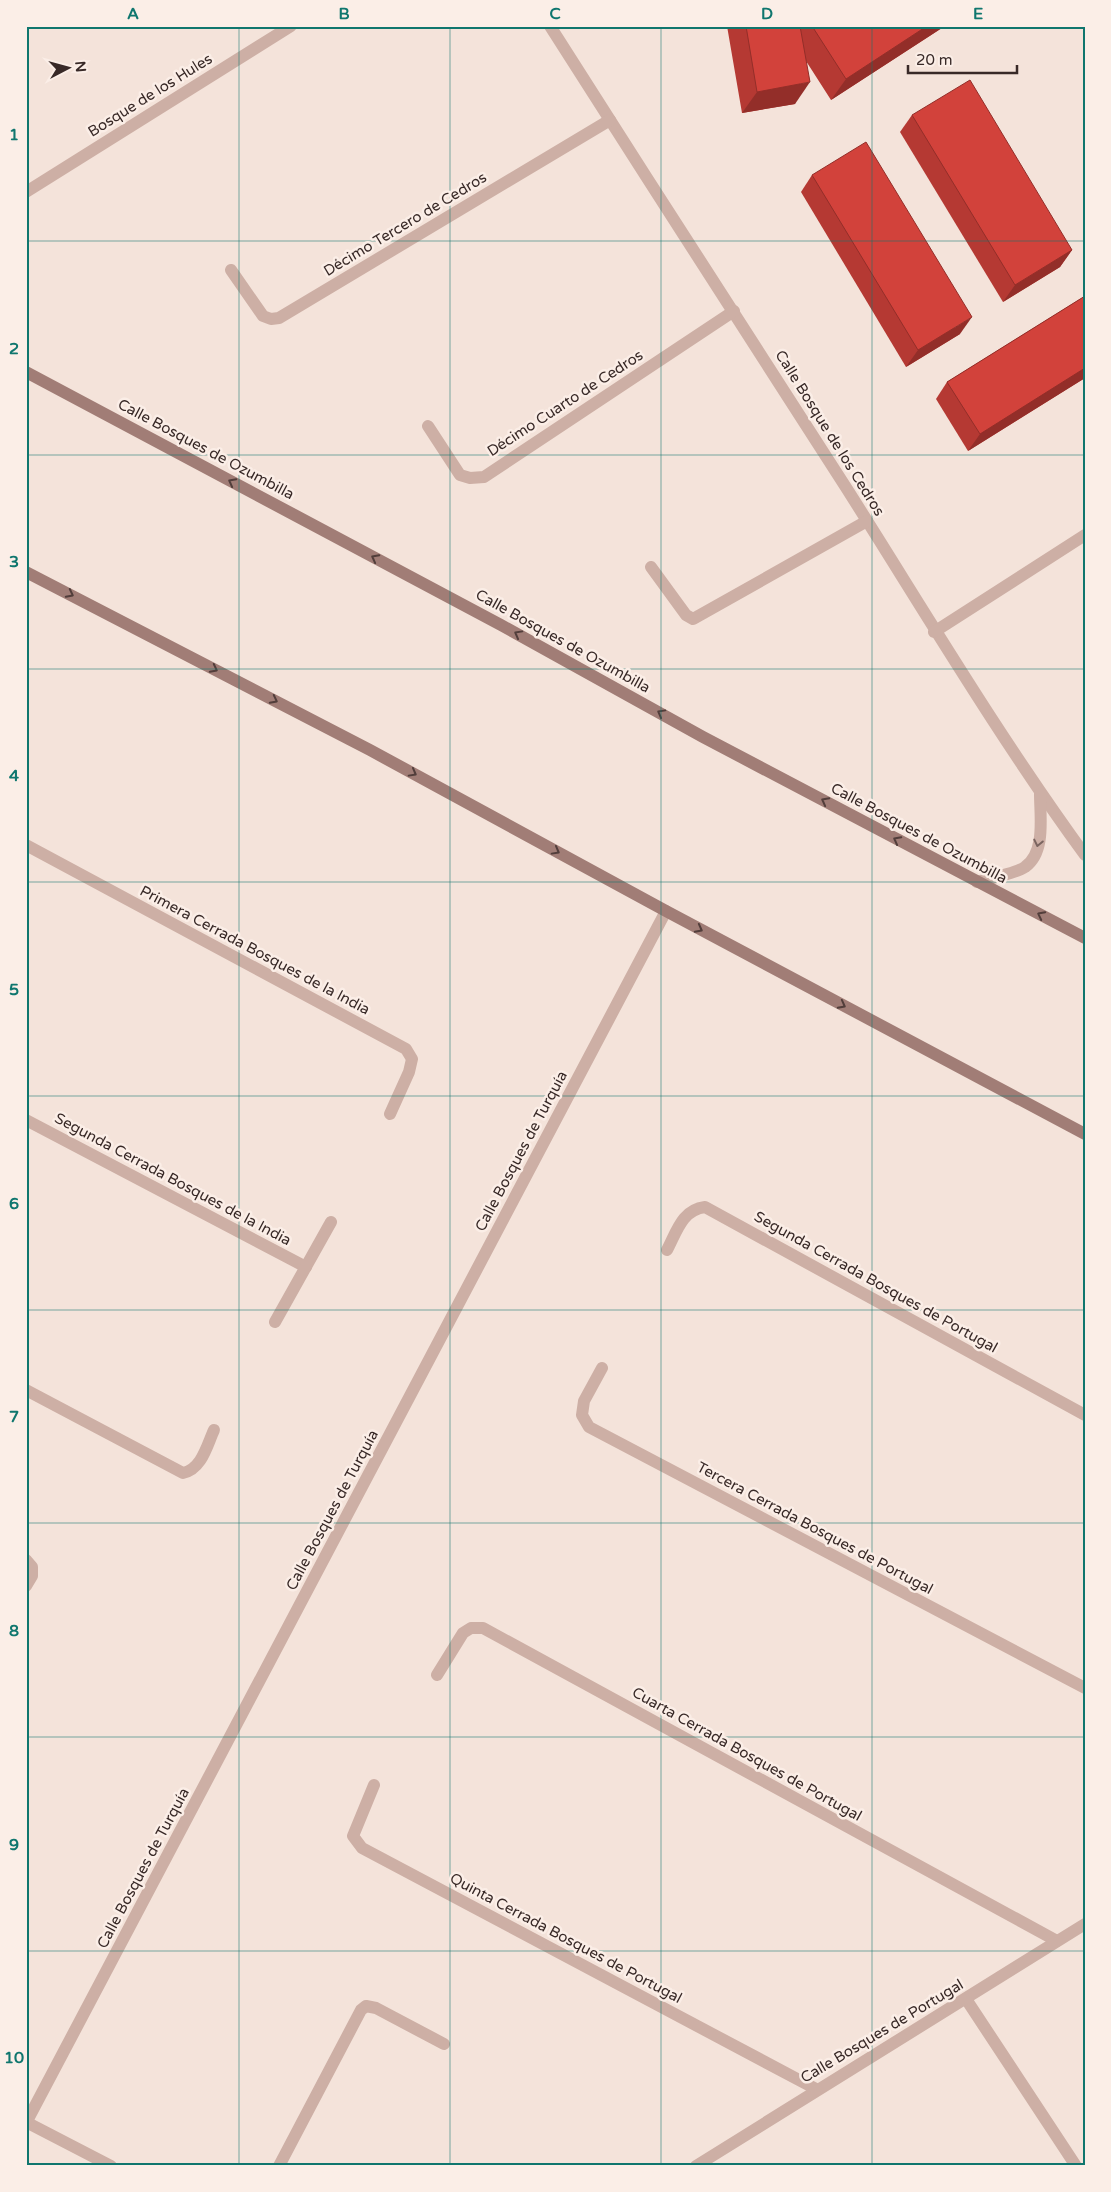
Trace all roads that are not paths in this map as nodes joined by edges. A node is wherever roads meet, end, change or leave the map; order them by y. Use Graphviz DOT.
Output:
graph roads {
  1 [pos="291,26"];
  2 [pos="550,26"];
  3 [pos="610,120"];
  4 [pos="26,192"];
  5 [pos="230,270"];
  6 [pos="734,311"];
  7 [pos="26,372"];
  8 [pos="428,426"];
  9 [pos="867,521"];
  10 [pos="1085,535"];
  11 [pos="651,567"];
  12 [pos="26,572"];
  13 [pos="934,632"];
  14 [pos="1040,794"];
  15 [pos="26,845"];
  16 [pos="1085,855"];
  17 [pos="977,882"];
  18 [pos="666,911"];
  19 [pos="1085,938"];
  20 [pos="390,1114"];
  21 [pos="26,1120"];
  22 [pos="1085,1134"];
  23 [pos="331,1222"];
  24 [pos="667,1250"];
  25 [pos="306,1267"];
  26 [pos="275,1322"];
  27 [pos="602,1368"];
  28 [pos="26,1390"];
  29 [pos="1085,1415"];
  30 [pos="214,1430"];
  31 [pos="26,1560"];
  32 [pos="26,1586"];
  33 [pos="437,1675"];
  34 [pos="1085,1688"];
  35 [pos="374,1785"];
  36 [pos="1085,1924"];
  37 [pos="1057,1941"];
  38 [pos="966,1999"];
  39 [pos="444,2044"];
  40 [pos="816,2089"];
  41 [pos="26,2122"];
  42 [pos="111,2166"];
  43 [pos="279,2166"];
  44 [pos="696,2166"];
  45 [pos="1076,2166"];
  1 -- 4 [label="street, Bosque de los Hules"];
  2 -- 3 [label="street, Calle Bosque de los Cedros"];
  3 -- 5 [label="street, Décimo Tercero de Cedros"];
  3 -- 6 [label="street, Calle Bosque de los Cedros"];
  6 -- 8 [label="street, Décimo Cuarto de Cedros"];
  6 -- 9 [label="street, Calle Bosque de los Cedros"];
  17 -- 7 [label="main road, Calle Bosques de Ozumbilla, one-way"];
  9 -- 11 [label="street"];
  9 -- 13 [label="street, Calle Bosque de los Cedros"];
  10 -- 13 [label="street"];
  12 -- 18 [label="main road, one-way"];
  13 -- 14 [label="street, Calle Bosque de los Cedros"];
  14 -- 16 [label="street, Calle Bosque de los Cedros"];
  14 -- 17 [label="street, one-way"];
  15 -- 20 [label="street, Primera Cerrada Bosques de la India"];
  19 -- 17 [label="main road, Calle Bosques de Ozumbilla, one-way"];
  18 -- 22 [label="main road, one-way"];
  18 -- 41 [label="street, Calle Bosques de Turquía"];
  21 -- 25 [label="street, Segunda Cerrada Bosques de la India"];
  23 -- 25 [label="street"];
  24 -- 29 [label="street, Segunda Cerrada Bosques de Portugal"];
  25 -- 26 [label="street"];
  27 -- 34 [label="street, Tercera Cerrada Bosques de Portugal"];
  28 -- 30 [label="street"];
  31 -- 32 [label="street"];
  33 -- 37 [label="street, Cuarta Cerrada Bosques de Portugal"];
  35 -- 40 [label="street, Quinta Cerrada Bosques de Portugal"];
  36 -- 37 [label="street, Calle Bosques de Portugal"];
  37 -- 38 [label="street, Calle Bosques de Portugal"];
  38 -- 40 [label="street, Calle Bosques de Portugal"];
  38 -- 45 [label="street"];
  39 -- 43 [label="street"];
  40 -- 44 [label="street, Calle Bosques de Portugal"];
  41 -- 42 [label="street"];
}
